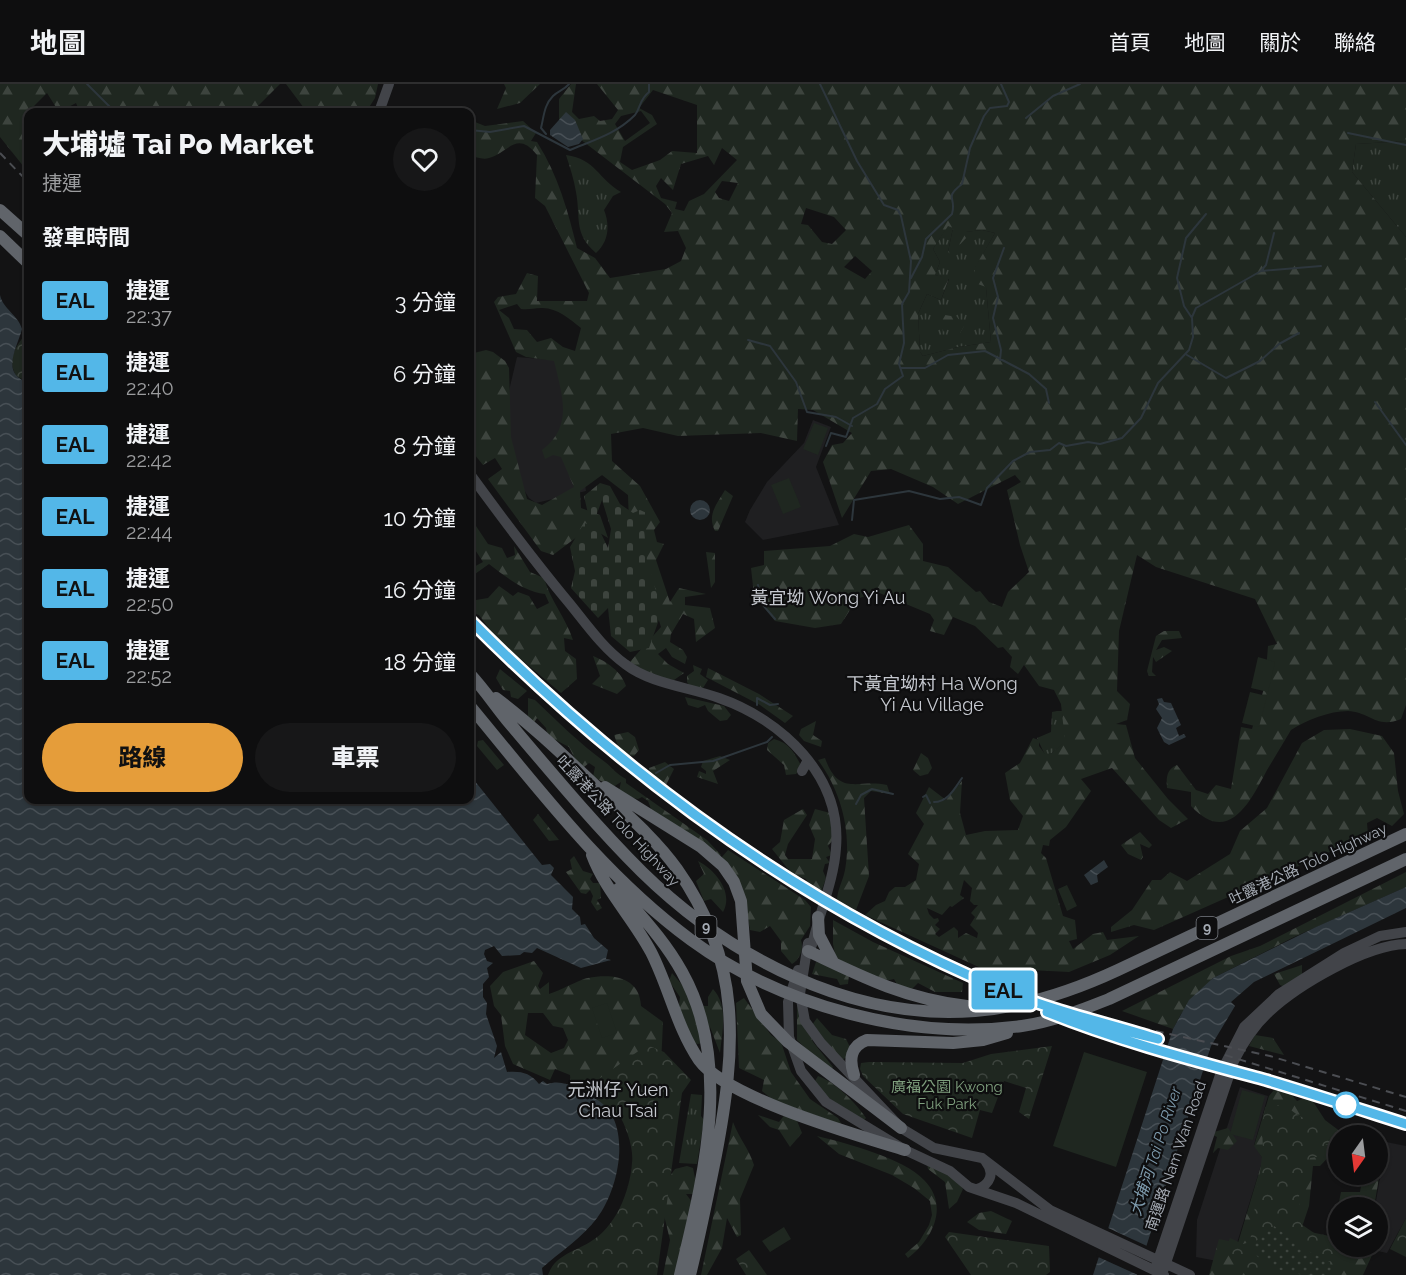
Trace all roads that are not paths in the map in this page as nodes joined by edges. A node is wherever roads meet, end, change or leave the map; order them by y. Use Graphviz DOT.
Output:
graph roads {
  1 [pos="389,84"];
  2 [pos="380,108"];
  3 [pos="0,210"];
  4 [pos="24,231"];
  5 [pos="0,236"];
  6 [pos="24,259"];
  7 [pos="474,479"];
  8 [pos="474,678"];
  9 [pos="485,690"];
  10 [pos="474,711"];
  11 [pos="808,760"];
  12 [pos="577,768"];
  13 [pos="802,771"];
  14 [pos="1406,834"];
  15 [pos="591,851"];
  16 [pos="1406,859"];
  17 [pos="596,863"];
  18 [pos="819,913"];
  19 [pos="1406,933"];
  20 [pos="810,945"];
  21 [pos="1406,945"];
  22 [pos="836,965"];
  23 [pos="801,968"];
  24 [pos="999,1008"];
  25 [pos="1022,1026"];
  26 [pos="854,1076"];
  27 [pos="901,1128"];
  28 [pos="905,1150"];
  29 [pos="973,1157"];
  30 [pos="986,1161"];
  31 [pos="962,1182"];
  32 [pos="977,1188"];
  33 [pos="1093,1235"];
  34 [pos="1160,1271"];
  35 [pos="680,1275"];
  36 [pos="690,1275"];
  37 [pos="1190,1275"];
  1 -- 2 [label="main road"];
  3 -- 4 [label="highway"];
  5 -- 6 [label="highway"];
  7 -- 11 [label="main road"];
  8 -- 9 [label="highway, 吐露港公路 Tolo Highway / 9"];
  9 -- 12 [label="highway"];
  9 -- 24 [label="highway, 吐露港公路 Tolo Highway / 9"];
  10 -- 15 [label="highway, 9"];
  11 -- 13 [label="main road"];
  11 -- 18 [label="main road"];
  12 -- 27 [label="highway"];
  12 -- 36 [label="highway"];
  14 -- 24 [label="highway, 吐露港公路 Tolo Highway / 9"];
  15 -- 17 [label="highway"];
  15 -- 25 [label="highway, 9"];
  16 -- 25 [label="highway, 9"];
  17 -- 28 [label="highway"];
  17 -- 35 [label="highway"];
  18 -- 20 [label="main road"];
  18 -- 22 [label="highway"];
  19 -- 34 [label="main road, 南運路 Nam Wan Road"];
  20 -- 22 [label="highway"];
  20 -- 23 [label="main road"];
  21 -- 34 [label="main road, 南運路 Nam Wan Road"];
  22 -- 24 [label="highway"];
  23 -- 26 [label="main road"];
  23 -- 28 [label="main road"];
  25 -- 26 [label="highway"];
  26 -- 27 [label="main road"];
  27 -- 29 [label="main road"];
  28 -- 31 [label="main road"];
  29 -- 30 [label="main road"];
  29 -- 31 [label="main road"];
  30 -- 32 [label="main road"];
  30 -- 33 [label="main road"];
  31 -- 32 [label="main road"];
  32 -- 33 [label="main road"];
  33 -- 34 [label="main road"];
  34 -- 37 [label="main road"];
}
